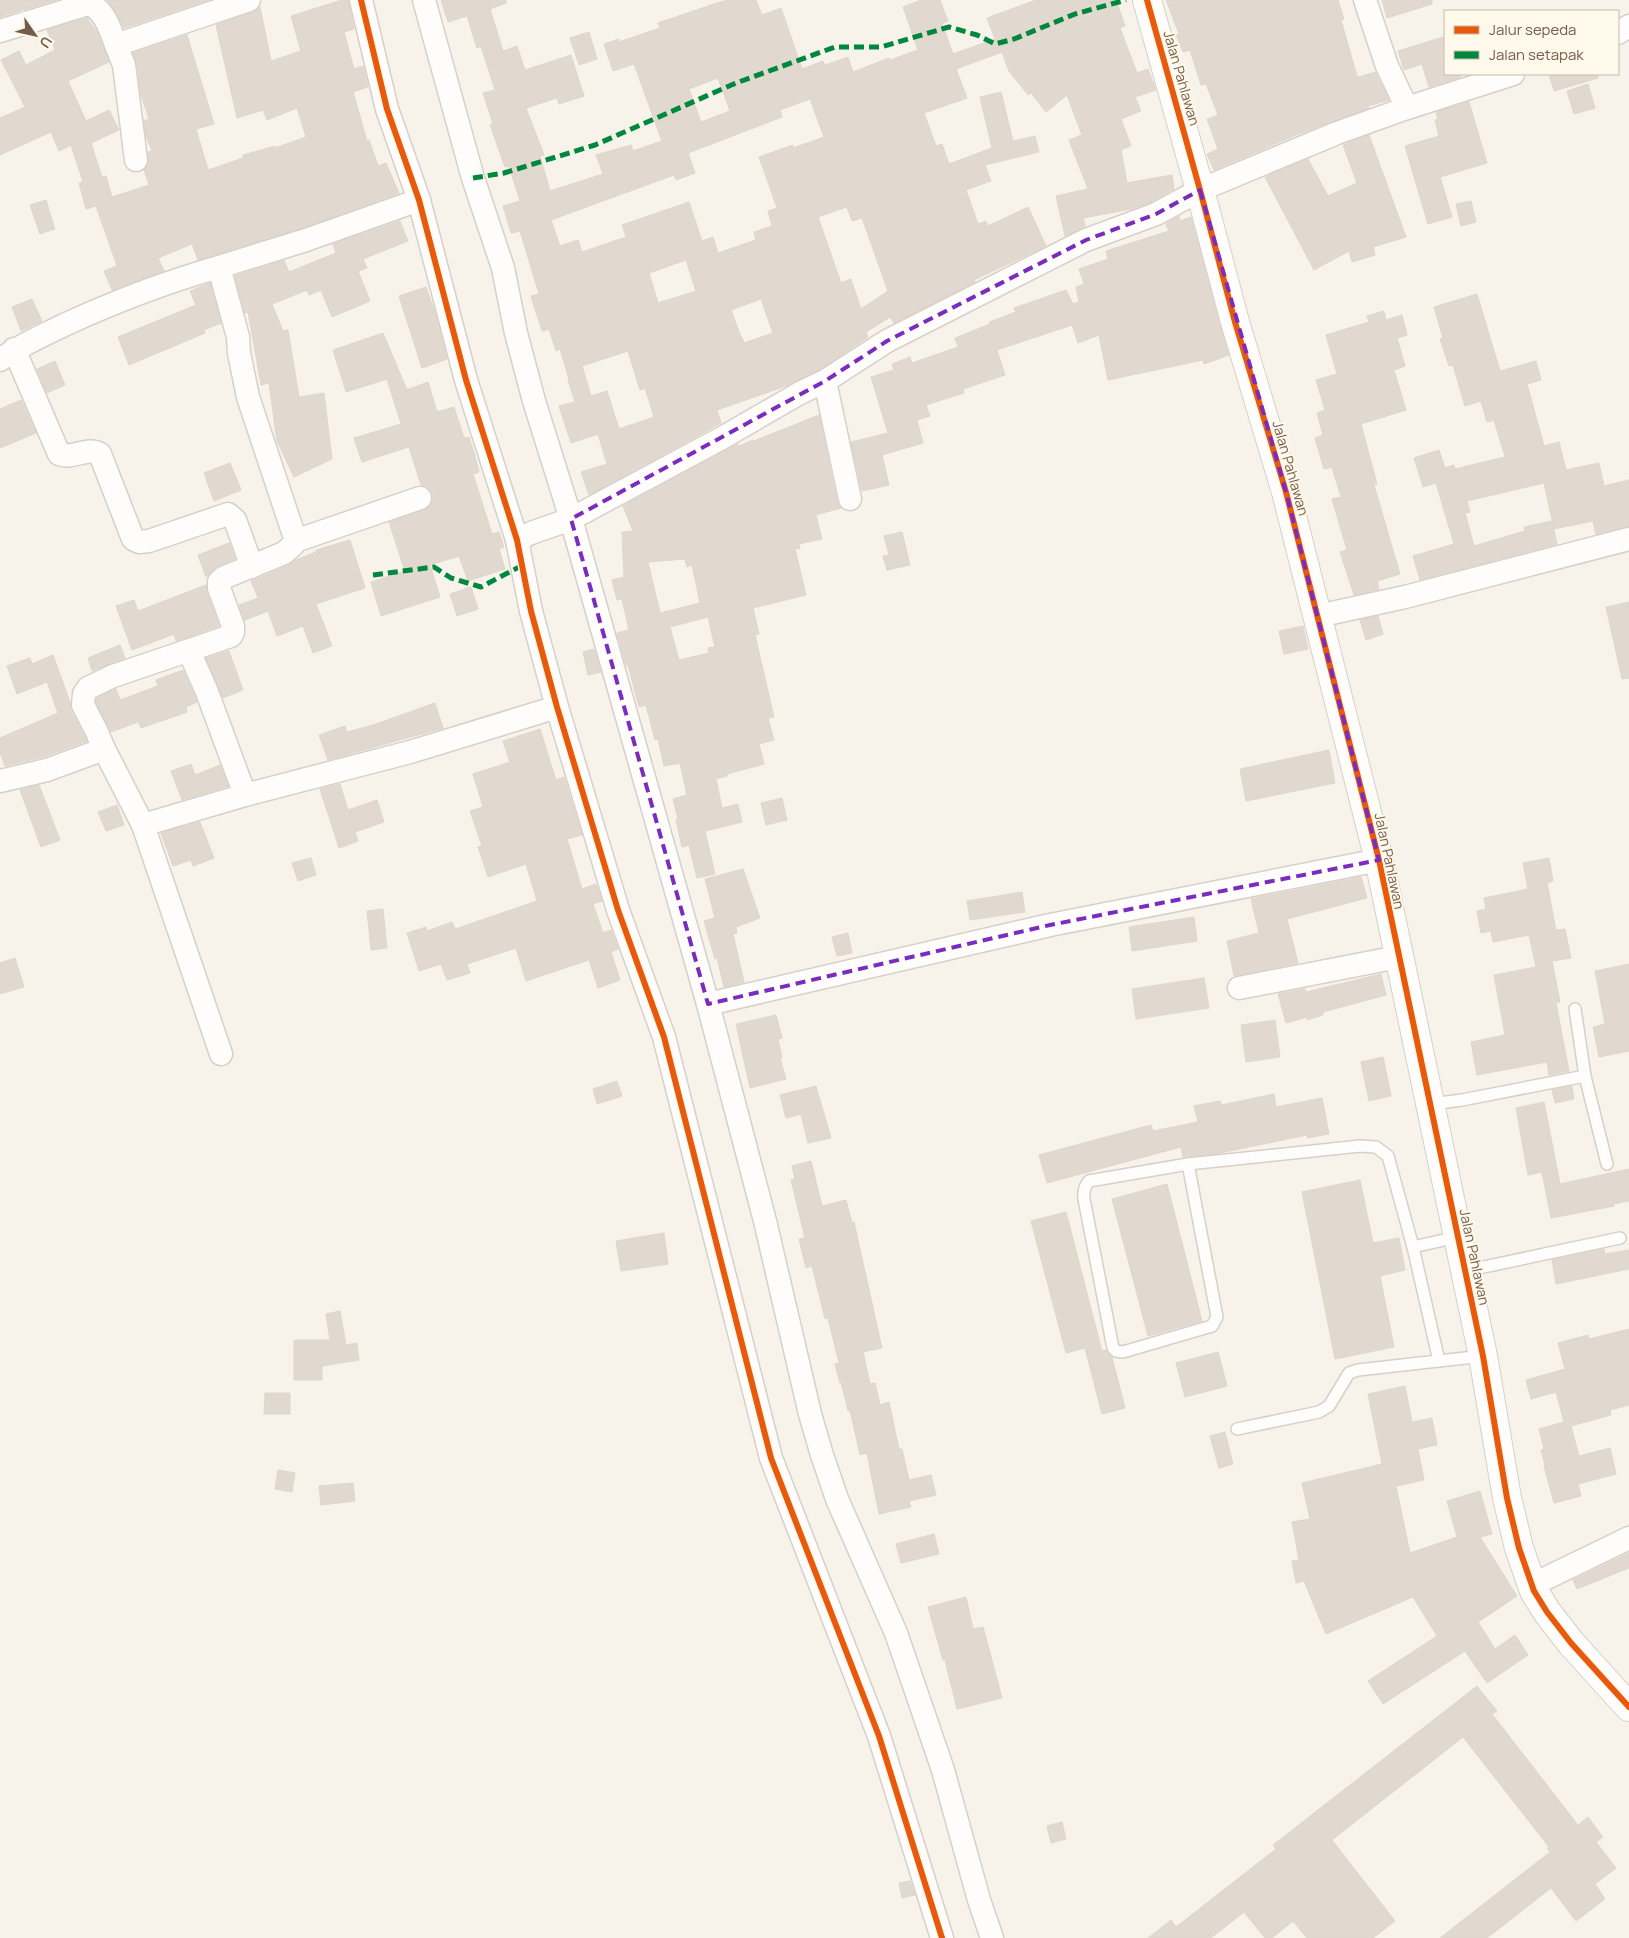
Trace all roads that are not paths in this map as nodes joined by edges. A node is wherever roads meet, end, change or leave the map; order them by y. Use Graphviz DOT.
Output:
graph roads {
  1 [pos="250,0"];
  2 [pos="361,0"];
  3 [pos="424,0"];
  4 [pos="1147,0"];
  5 [pos="1365,0"];
  6 [pos="0,31"];
  7 [pos="116,45"];
  8 [pos="1510,75"];
  9 [pos="1407,108"];
  10 [pos="136,160"];
  11 [pos="1200,190"];
  12 [pos="419,200"];
  13 [pos="219,267"];
  14 [pos="7,355"];
  15 [pos="825,381"];
  16 [pos="420,498"];
  17 [pos="850,499"];
  18 [pos="568,521"];
  19 [pos="524,537"];
  20 [pos="1629,539"];
  21 [pos="295,541"];
  22 [pos="252,567"];
  23 [pos="1318,616"];
  24 [pos="189,651"];
  25 [pos="557,707"];
  26 [pos="104,750"];
  27 [pos="0,781"];
  28 [pos="245,795"];
  29 [pos="143,825"];
  30 [pos="1379,860"];
  31 [pos="1398,957"];
  32 [pos="1239,988"];
  33 [pos="708,1004"];
  34 [pos="1575,1009"];
  35 [pos="221,1054"];
  36 [pos="1585,1076"];
  37 [pos="1429,1104"];
  38 [pos="1188,1164"];
  39 [pos="1606,1164"];
  40 [pos="1457,1237"];
  41 [pos="1620,1238"];
  42 [pos="1413,1247"];
  43 [pos="1465,1271"];
  44 [pos="1483,1356"];
  45 [pos="1439,1361"];
  46 [pos="1237,1429"];
  47 [pos="1629,1538"];
  48 [pos="1532,1585"];
  49 [pos="1629,1707"];
  50 [pos="942,1938"];
  51 [pos="992,1938"];
  1 -- 7 [label="street"];
  2 -- 12 [label="street"];
  3 -- 18 [label="street"];
  4 -- 11 [label="street, Jalan Pahlawan"];
  5 -- 9 [label="street"];
  6 -- 7 [label="street"];
  7 -- 10 [label="street"];
  8 -- 9 [label="street"];
  9 -- 11 [label="street"];
  11 -- 15 [label="street"];
  11 -- 23 [label="street, Jalan Pahlawan"];
  12 -- 13 [label="street"];
  12 -- 19 [label="street"];
  13 -- 14 [label="street"];
  13 -- 21 [label="street"];
  14 -- 22 [label="street"];
  15 -- 17 [label="street"];
  15 -- 18 [label="street"];
  16 -- 21 [label="street"];
  18 -- 19 [label="street"];
  18 -- 33 [label="street"];
  19 -- 25 [label="street"];
  20 -- 23 [label="street"];
  21 -- 22 [label="street"];
  22 -- 24 [label="street"];
  23 -- 30 [label="street, Jalan Pahlawan"];
  24 -- 26 [label="street"];
  24 -- 28 [label="street"];
  25 -- 28 [label="street"];
  25 -- 50 [label="street"];
  26 -- 27 [label="street"];
  26 -- 29 [label="street"];
  28 -- 29 [label="street"];
  29 -- 35 [label="street"];
  30 -- 31 [label="street, Jalan Pahlawan"];
  30 -- 33 [label="street"];
  31 -- 32 [label="street"];
  31 -- 37 [label="street, Jalan Pahlawan"];
  33 -- 51 [label="street"];
  34 -- 36 [label="lane"];
  36 -- 37 [label="lane"];
  36 -- 39 [label="lane"];
  37 -- 40 [label="street, Jalan Pahlawan"];
  38 -- 38 [label="lane"];
  38 -- 42 [label="lane"];
  40 -- 42 [label="lane"];
  40 -- 43 [label="street, Jalan Pahlawan"];
  41 -- 43 [label="lane"];
  42 -- 45 [label="lane"];
  43 -- 44 [label="street, Jalan Pahlawan"];
  44 -- 45 [label="lane"];
  44 -- 48 [label="street, Jalan Pahlawan"];
  45 -- 46 [label="lane"];
  47 -- 48 [label="street"];
  48 -- 49 [label="street, Jalan Pahlawan"];
}
